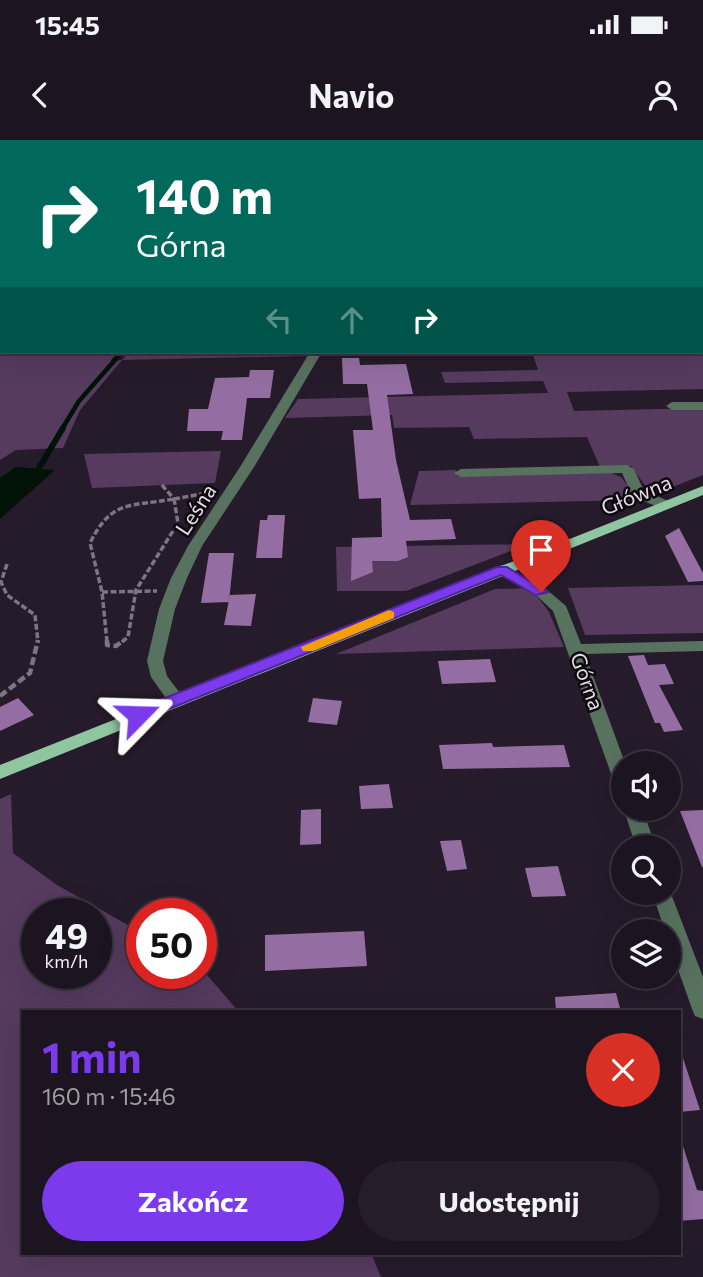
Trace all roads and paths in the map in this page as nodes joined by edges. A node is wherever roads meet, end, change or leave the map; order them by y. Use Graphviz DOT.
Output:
graph roads {
  1 [pos="315,354"];
  2 [pos="672,406"];
  3 [pos="703,406"];
  4 [pos="461,473"];
  5 [pos="162,485"];
  6 [pos="234,488"];
  7 [pos="703,490"];
  8 [pos="174,499"];
  9 [pos="666,505"];
  10 [pos="7,564"];
  11 [pos="502,570"];
  12 [pos="136,590"];
  13 [pos="102,592"];
  14 [pos="174,592"];
  15 [pos="703,646"];
  16 [pos="577,649"];
  17 [pos="0,696"];
  18 [pos="176,700"];
  19 [pos="612,751"];
  20 [pos="0,772"];
  21 [pos="667,905"];
  22 [pos="703,1009"];
  1 -- 6 [label="street, Leśna"];
  2 -- 3 [label="street"];
  4 -- 9 [label="street"];
  5 -- 8 [label="path"];
  6 -- 8 [label="path"];
  6 -- 14 [label="street, Leśna"];
  7 -- 9 [label="main road, Główna"];
  8 -- 12 [label="path"];
  8 -- 13 [label="path"];
  9 -- 11 [label="main road, Główna"];
  10 -- 17 [label="path"];
  11 -- 16 [label="street, Górna"];
  11 -- 18 [label="main road, Główna"];
  12 -- 13 [label="path"];
  12 -- 13 [label="path"];
  12 -- 14 [label="path"];
  14 -- 18 [label="street, Leśna"];
  15 -- 16 [label="street"];
  16 -- 19 [label="street, Górna"];
  18 -- 20 [label="main road, Główna"];
  21 -- 22 [label="street"];
}
